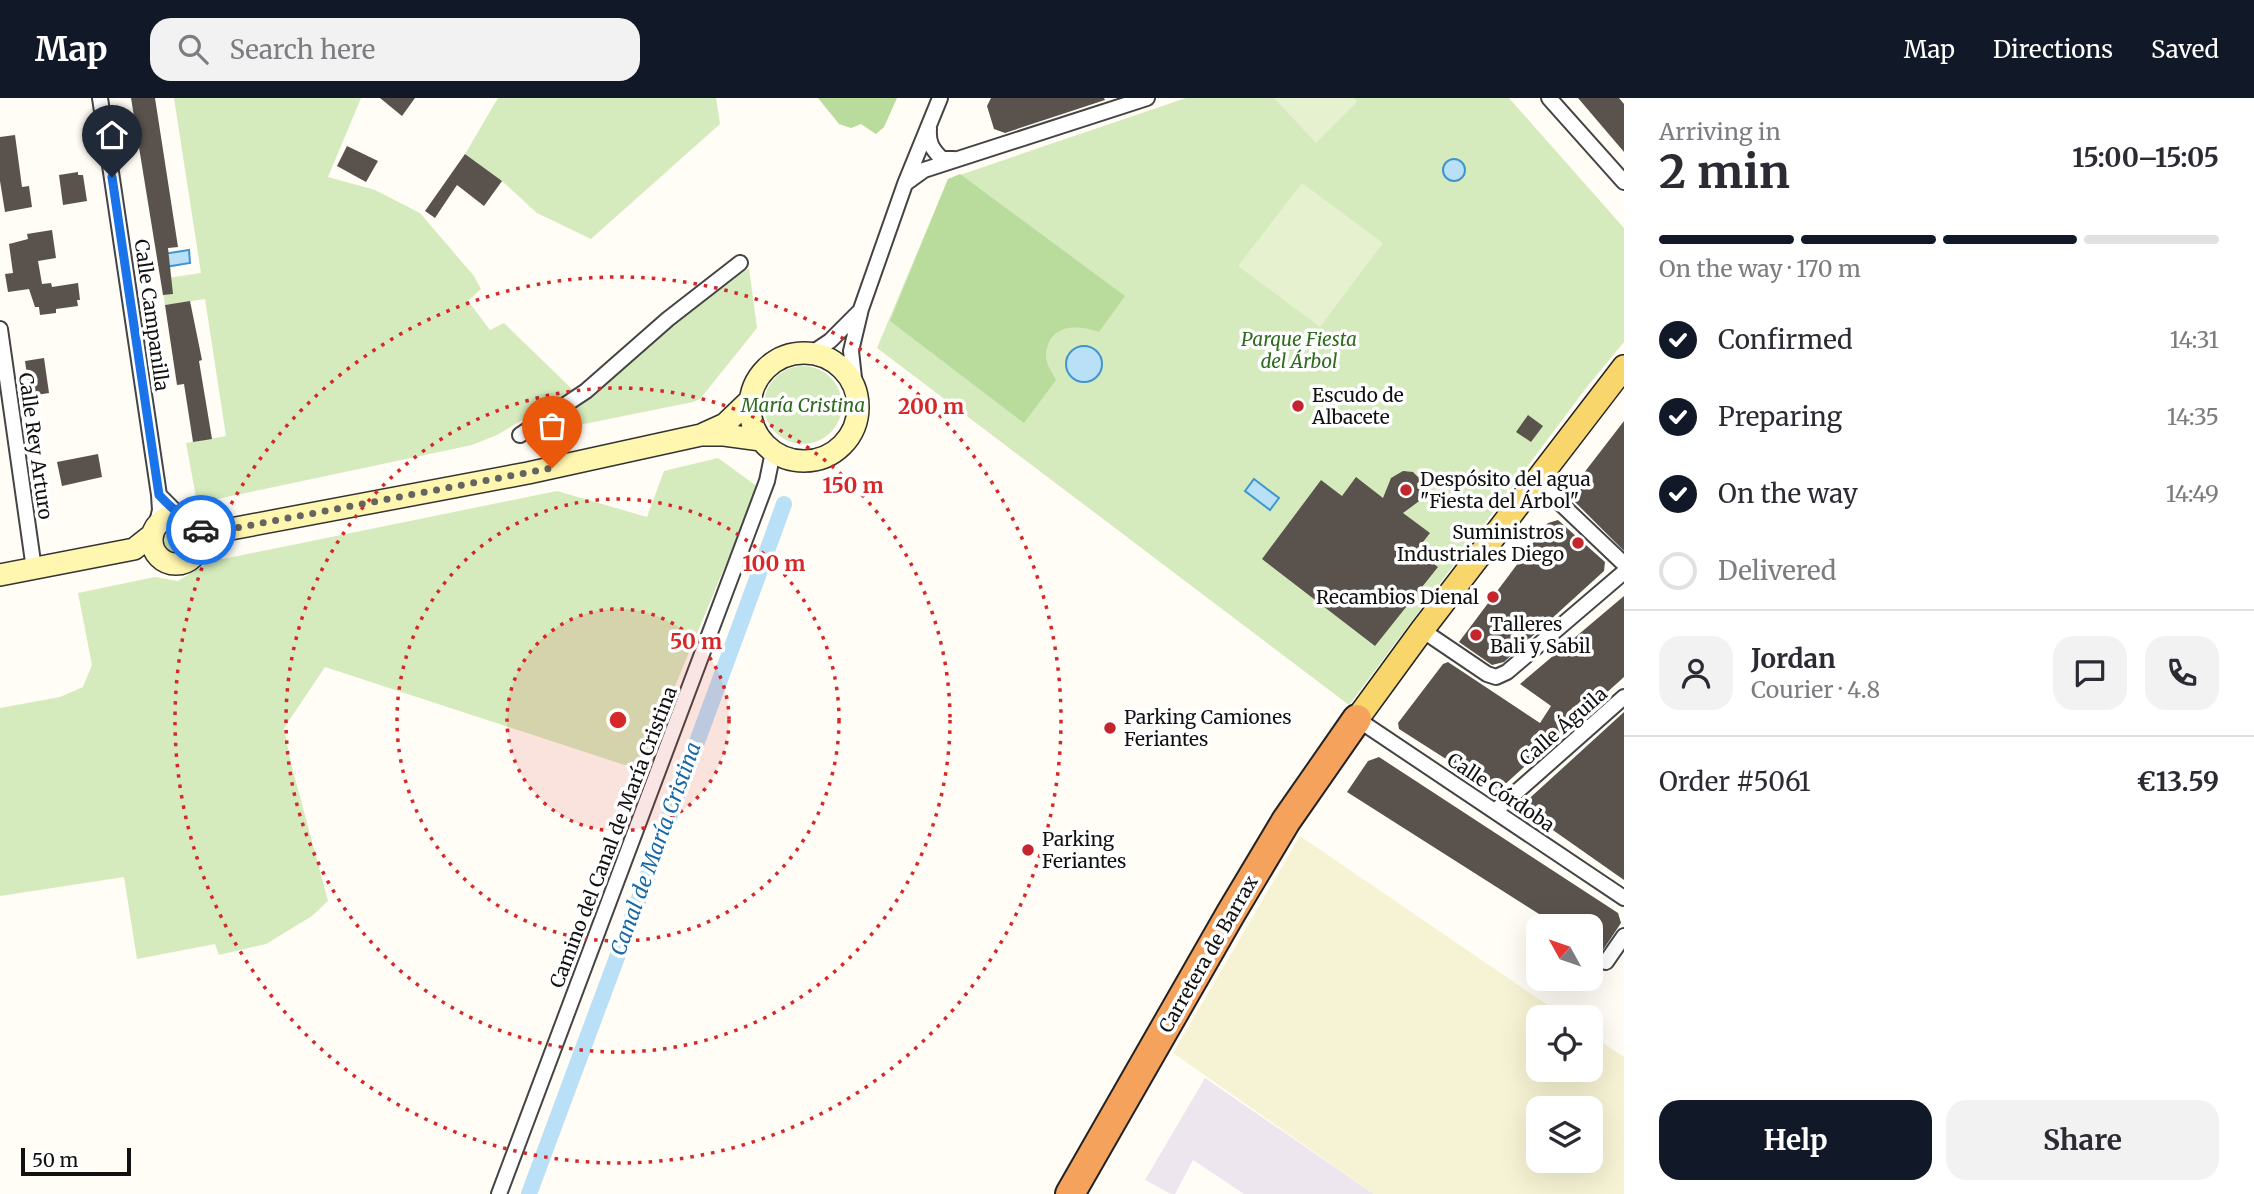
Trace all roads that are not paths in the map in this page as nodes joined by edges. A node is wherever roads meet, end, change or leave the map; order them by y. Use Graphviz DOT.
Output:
graph roads {
  1 [pos="100,98"];
  2 [pos="940,98"];
  3 [pos="1147,98"];
  4 [pos="1549,98"];
  5 [pos="929,122"];
  6 [pos="962,159"];
  7 [pos="1624,182"];
  8 [pos="905,184"];
  9 [pos="740,263"];
  10 [pos="861,309"];
  11 [pos="0,329"];
  12 [pos="812,353"];
  13 [pos="1624,368"];
  14 [pos="855,387"];
  15 [pos="751,399"];
  16 [pos="520,435"];
  17 [pos="701,435"];
  18 [pos="767,446"];
  19 [pos="1538,482"];
  20 [pos="159,495"];
  21 [pos="180,516"];
  22 [pos="154,530"];
  23 [pos="203,536"];
  24 [pos="134,549"];
  25 [pos="157,555"];
  26 [pos="1624,564"];
  27 [pos="34,569"];
  28 [pos="1624,572"];
  29 [pos="0,575"];
  30 [pos="1422,630"];
  31 [pos="1624,697"];
  32 [pos="1357,719"];
  33 [pos="1495,811"];
  34 [pos="1624,898"];
  35 [pos="1624,936"];
  36 [pos="1606,962"];
  37 [pos="499,1194"];
  38 [pos="1070,1194"];
  1 -- 20 [label="street, Calle Campanilla"];
  2 -- 5 [label="street"];
  3 -- 6 [label="street"];
  4 -- 7 [label="street"];
  5 -- 6 [label="street"];
  5 -- 8 [label="street"];
  6 -- 8 [label="street"];
  8 -- 10 [label="street"];
  9 -- 16 [label="street"];
  10 -- 12 [label="street"];
  10 -- 14 [label="street"];
  11 -- 27 [label="street, Calle Rey Arturo"];
  12 -- 14 [label="street"];
  12 -- 15 [label="street"];
  13 -- 19 [label="main road"];
  14 -- 18 [label="street"];
  15 -- 17 [label="street"];
  15 -- 18 [label="street"];
  17 -- 18 [label="street"];
  17 -- 23 [label="street"];
  18 -- 37 [label="street, Camino del Canal de María Cristina"];
  19 -- 26 [label="street"];
  19 -- 30 [label="main road"];
  20 -- 21 [label="street"];
  20 -- 22 [label="street, Calle Campanilla"];
  21 -- 22 [label="street"];
  21 -- 23 [label="street"];
  22 -- 24 [label="street"];
  22 -- 25 [label="street"];
  23 -- 25 [label="street"];
  24 -- 25 [label="street"];
  24 -- 27 [label="street"];
  27 -- 29 [label="street"];
  28 -- 30 [label="street"];
  30 -- 32 [label="main road"];
  31 -- 33 [label="street, Calle Águila"];
  32 -- 33 [label="street, Calle Córdoba"];
  32 -- 38 [label="highway, Carretera de Barrax"];
  33 -- 34 [label="street, Calle Córdoba"];
  35 -- 36 [label="street"];
}
